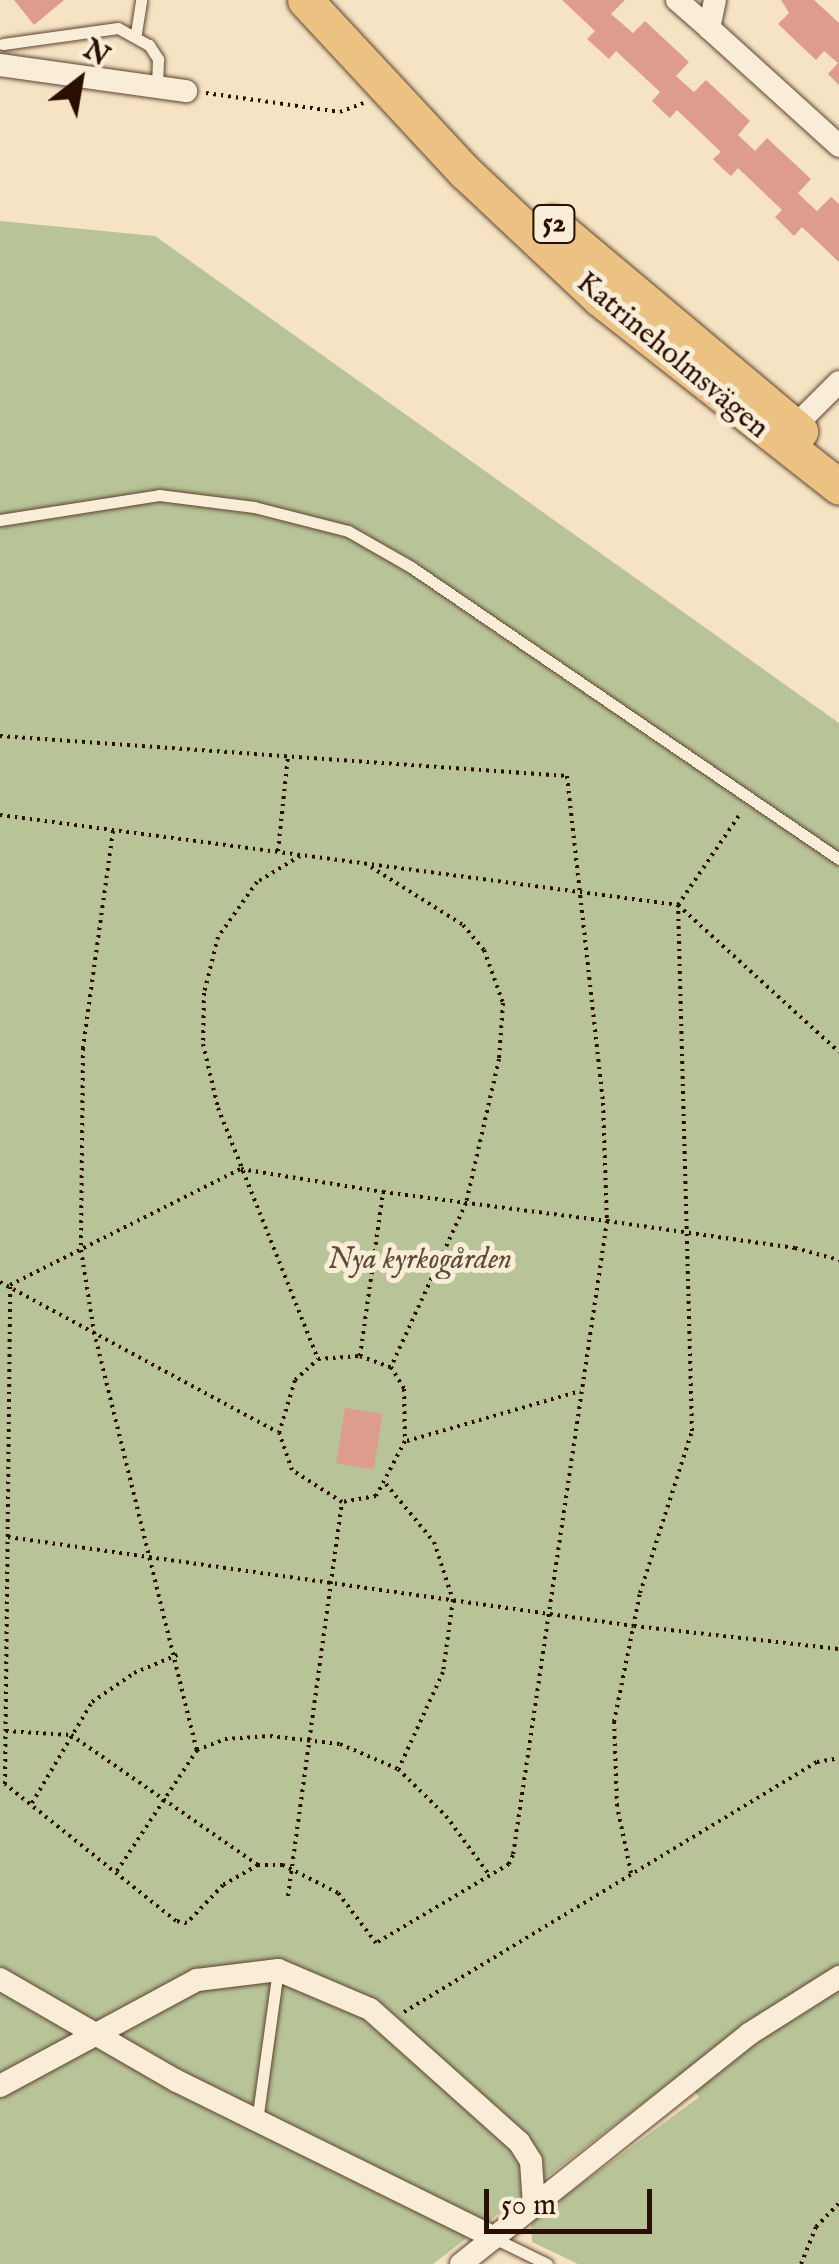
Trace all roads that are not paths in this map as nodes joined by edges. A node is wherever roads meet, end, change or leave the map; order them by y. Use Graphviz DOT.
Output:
graph roads {
  1 [pos="141,0"];
  2 [pos="305,0"];
  3 [pos="336,0"];
  4 [pos="676,0"];
  5 [pos="715,0"];
  6 [pos="709,28"];
  7 [pos="136,33"];
  8 [pos="2,54"];
  9 [pos="157,87"];
  10 [pos="186,90"];
  11 [pos="839,146"];
  12 [pos="839,382"];
  13 [pos="786,435"];
  14 [pos="839,460"];
  15 [pos="839,487"];
  16 [pos="0,520"];
  17 [pos="839,859"];
  18 [pos="278,1970"];
  19 [pos="839,1977"];
  20 [pos="0,1979"];
  21 [pos="88,2032"];
  22 [pos="0,2086"];
  23 [pos="257,2121"];
  24 [pos="534,2206"];
  25 [pos="494,2238"];
  26 [pos="461,2264"];
  27 [pos="547,2264"];
  1 -- 7 [label="lane"];
  2 -- 13 [label="main road, Katrineholmsvägen / 52"];
  3 -- 13 [label="main road, Katrineholmsvägen / 52"];
  4 -- 6 [label="street"];
  5 -- 6 [label="street"];
  6 -- 11 [label="street"];
  7 -- 8 [label="lane"];
  7 -- 9 [label="lane"];
  8 -- 9 [label="street"];
  9 -- 10 [label="street"];
  12 -- 13 [label="street"];
  13 -- 14 [label="main road, Katrineholmsvägen / 52"];
  13 -- 15 [label="main road, Katrineholmsvägen / 52"];
  16 -- 17 [label="lane"];
  18 -- 21 [label="street"];
  18 -- 23 [label="lane"];
  18 -- 24 [label="street"];
  19 -- 24 [label="street"];
  20 -- 21 [label="street"];
  21 -- 22 [label="street"];
  21 -- 23 [label="street"];
  23 -- 25 [label="street"];
  24 -- 25 [label="street"];
  25 -- 26 [label="street"];
  25 -- 27 [label="lane"];
}
